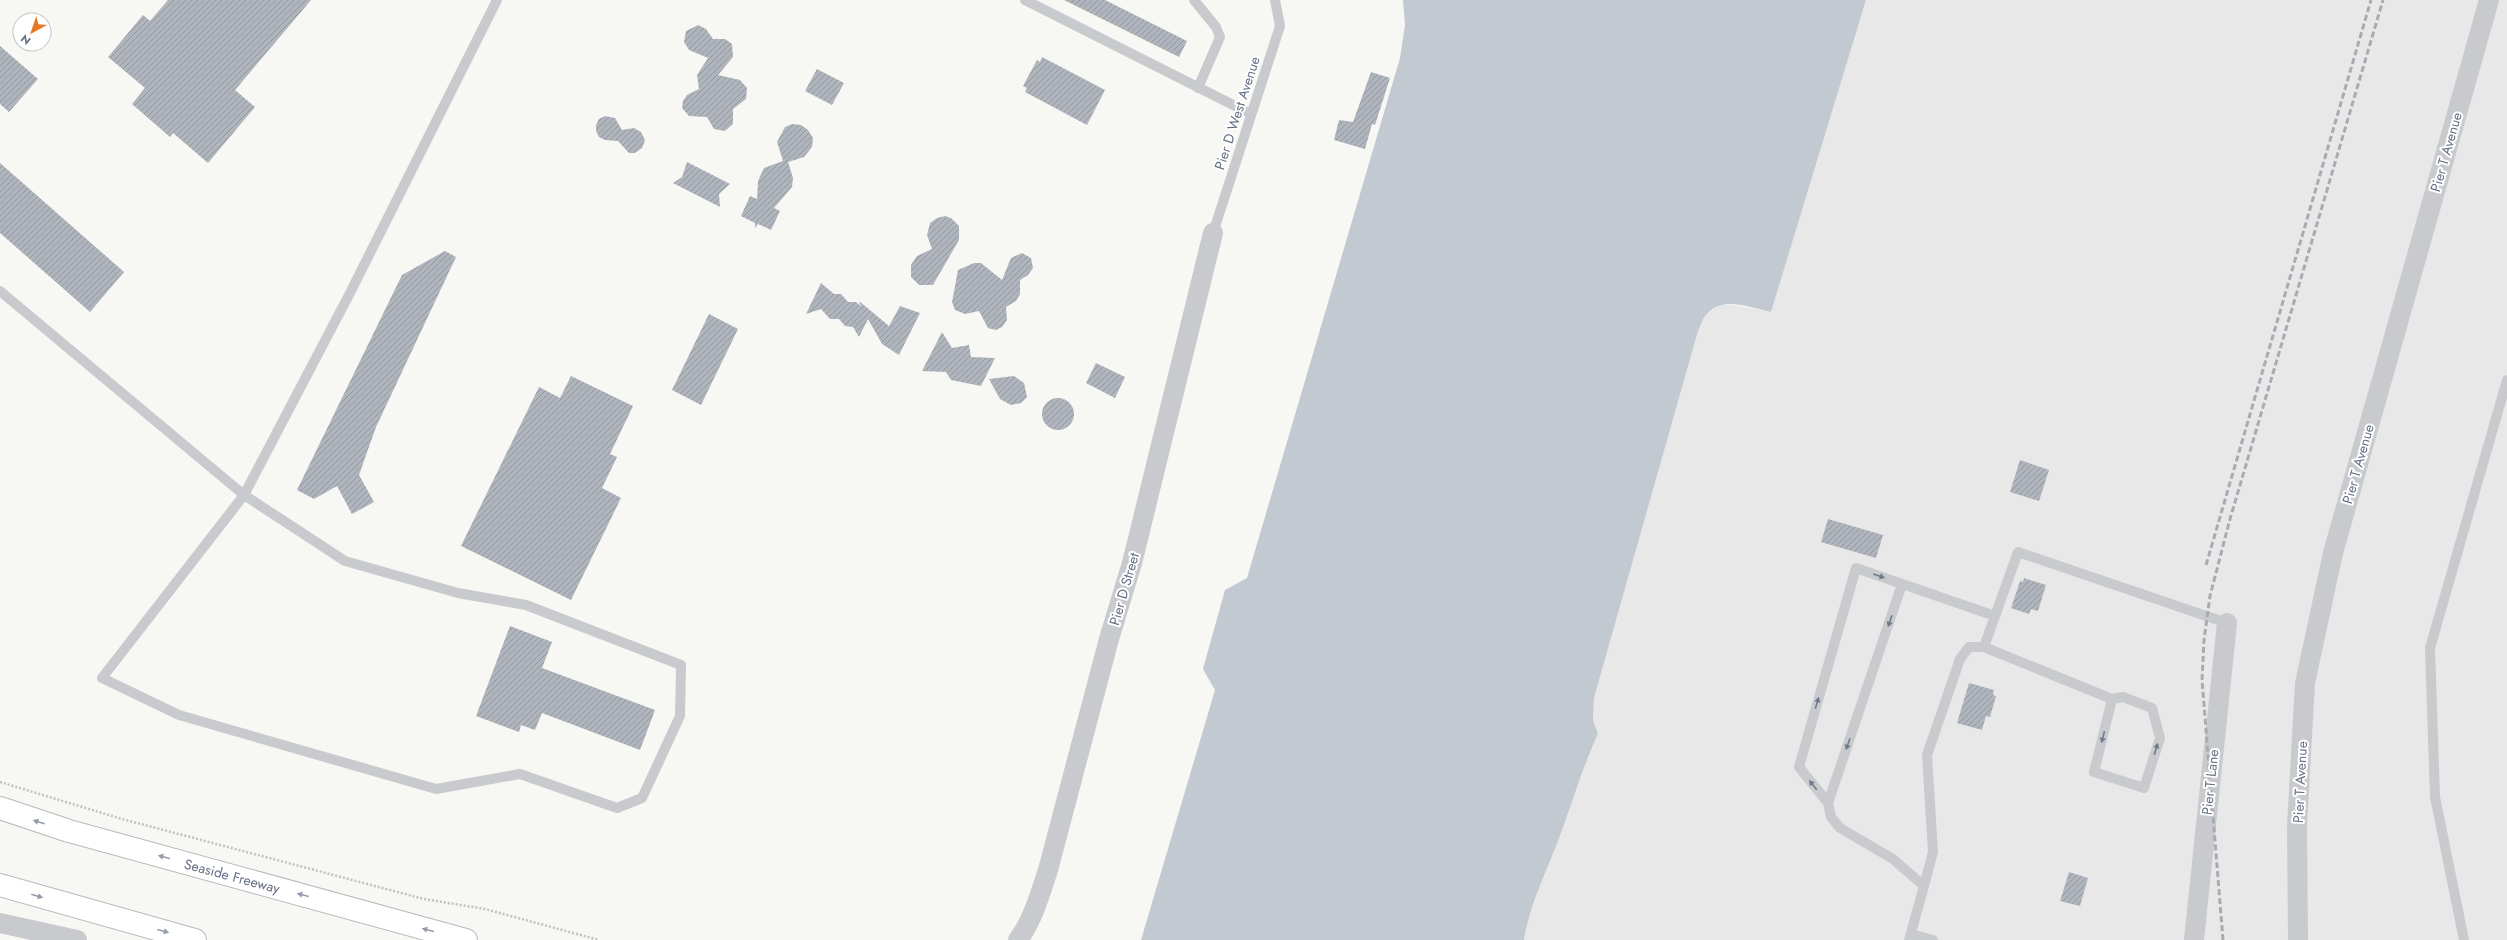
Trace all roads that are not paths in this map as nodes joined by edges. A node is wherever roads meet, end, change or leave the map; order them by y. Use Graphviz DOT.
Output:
graph roads {
  1 [pos="498,0"];
  2 [pos="1025,0"];
  3 [pos="1194,0"];
  4 [pos="1275,0"];
  5 [pos="2489,0"];
  6 [pos="1198,88"];
  7 [pos="1251,114"];
  8 [pos="1213,233"];
  9 [pos="0,291"];
  10 [pos="2507,380"];
  11 [pos="244,495"];
  12 [pos="1902,584"];
  13 [pos="1995,616"];
  14 [pos="2227,624"];
  15 [pos="1984,647"];
  16 [pos="2112,700"];
  17 [pos="1828,803"];
  18 [pos="0,808"];
  19 [pos="0,885"];
  20 [pos="1924,886"];
  21 [pos="0,923"];
  22 [pos="1910,937"];
  23 [pos="77,940"];
  24 [pos="195,940"];
  25 [pos="466,940"];
  26 [pos="1018,940"];
  27 [pos="1933,940"];
  28 [pos="2194,940"];
  29 [pos="2298,940"];
  30 [pos="2464,940"];
  1 -- 11 [label="lane"];
  2 -- 6 [label="lane"];
  3 -- 6 [label="lane"];
  4 -- 7 [label="lane, Pier D West Avenue"];
  5 -- 29 [label="street, Pier T Avenue"];
  6 -- 7 [label="lane"];
  7 -- 8 [label="lane, Pier D West Avenue"];
  8 -- 26 [label="street, Pier D Street"];
  9 -- 11 [label="lane"];
  10 -- 30 [label="lane"];
  11 -- 11 [label="lane"];
  12 -- 13 [label="lane"];
  12 -- 17 [label="lane, one-way"];
  17 -- 12 [label="lane, one-way"];
  13 -- 14 [label="lane"];
  13 -- 15 [label="lane"];
  14 -- 28 [label="street, Pier T Lane"];
  15 -- 16 [label="lane"];
  15 -- 20 [label="lane"];
  16 -- 16 [label="lane, one-way"];
  17 -- 20 [label="lane"];
  25 -- 18 [label="highway, Seaside Freeway, one-way"];
  19 -- 24 [label="highway, one-way"];
  20 -- 22 [label="lane"];
  21 -- 23 [label="street"];
  22 -- 27 [label="lane"];
}
